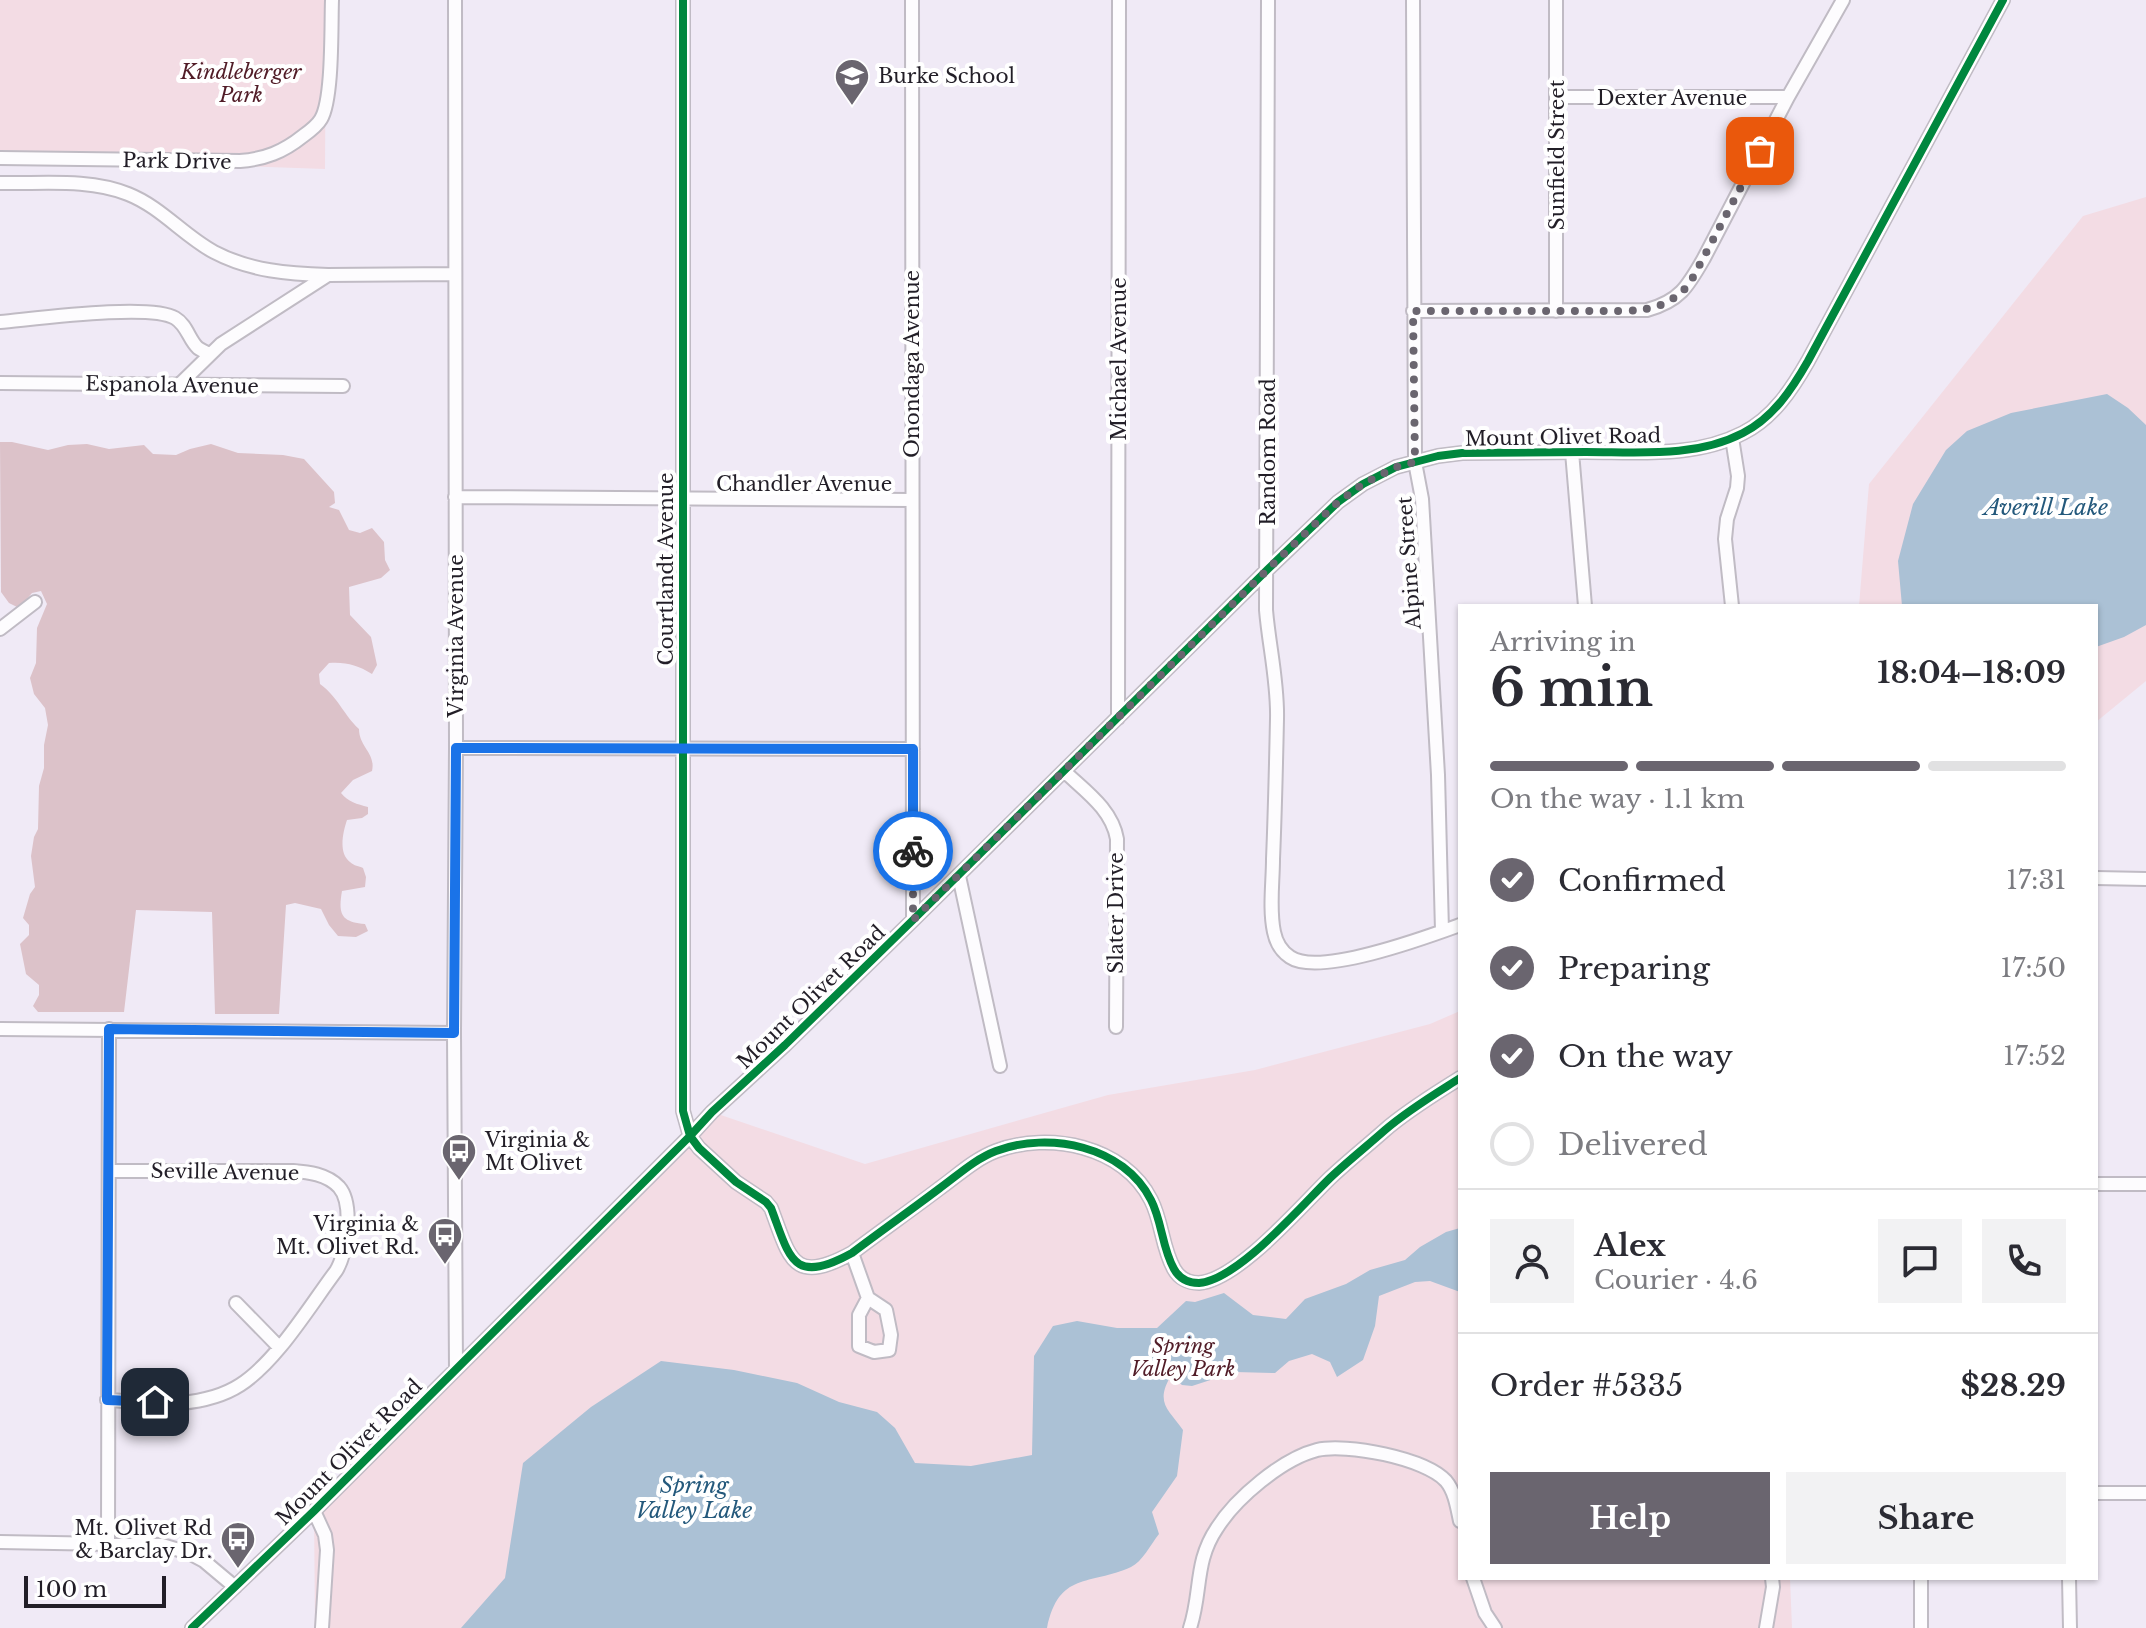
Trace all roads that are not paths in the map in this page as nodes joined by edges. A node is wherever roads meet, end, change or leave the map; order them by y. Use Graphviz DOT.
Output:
graph roads {
  1 [pos="332,0"];
  2 [pos="455,0"];
  3 [pos="683,0"];
  4 [pos="912,0"];
  5 [pos="1119,0"];
  6 [pos="1268,0"];
  7 [pos="1413,0"];
  8 [pos="1556,0"];
  9 [pos="1843,0"];
  10 [pos="2003,0"];
  11 [pos="1557,97"];
  12 [pos="1788,97"];
  13 [pos="0,158"];
  14 [pos="0,183"];
  15 [pos="455,274"];
  16 [pos="328,275"];
  17 [pos="1413,311"];
  18 [pos="1556,311"];
  19 [pos="0,322"];
  20 [pos="209,354"];
  21 [pos="0,383"];
  22 [pos="179,385"];
  23 [pos="343,386"];
  24 [pos="1732,438"];
  25 [pos="1572,452"];
  26 [pos="1415,462"];
  27 [pos="455,497"];
  28 [pos="682,499"];
  29 [pos="912,500"];
  30 [pos="1268,569"];
  31 [pos="35,602"];
  32 [pos="1585,604"];
  33 [pos="1732,604"];
  34 [pos="0,629"];
  35 [pos="1118,718"];
  36 [pos="456,748"];
  37 [pos="682,749"];
  38 [pos="913,749"];
  39 [pos="1064,771"];
  40 [pos="959,876"];
  41 [pos="2098,878"];
  42 [pos="2146,879"];
  43 [pos="913,920"];
  44 [pos="1458,926"];
  45 [pos="1442,931"];
  46 [pos="1116,1027"];
  47 [pos="0,1029"];
  48 [pos="109,1029"];
  49 [pos="454,1033"];
  50 [pos="1000,1066"];
  51 [pos="1458,1079"];
  52 [pos="690,1136"];
  53 [pos="109,1171"];
  54 [pos="2098,1184"];
  55 [pos="2146,1184"];
  56 [pos="852,1253"];
  57 [pos="868,1298"];
  58 [pos="236,1303"];
  59 [pos="279,1347"];
  60 [pos="456,1369"];
  61 [pos="107,1400"];
  62 [pos="2098,1493"];
  63 [pos="2146,1493"];
  64 [pos="314,1511"];
  65 [pos="1458,1513"];
  66 [pos="0,1542"];
  67 [pos="108,1542"];
  68 [pos="1474,1580"];
  69 [pos="1772,1580"];
  70 [pos="1921,1580"];
  71 [pos="2069,1580"];
  72 [pos="235,1587"];
  73 [pos="192,1628"];
  74 [pos="322,1628"];
  75 [pos="1190,1628"];
  76 [pos="1495,1628"];
  77 [pos="1766,1628"];
  78 [pos="1921,1628"];
  79 [pos="2070,1628"];
  1 -- 13 [label="street, Park Drive"];
  2 -- 15 [label="street, Virginia Avenue"];
  3 -- 28 [label="street, Courtlandt Avenue"];
  4 -- 29 [label="street, Onondaga Avenue"];
  5 -- 35 [label="street, Michael Avenue"];
  6 -- 30 [label="street, Random Road"];
  7 -- 17 [label="street, Alpine Street"];
  8 -- 11 [label="street, Sunfield Street"];
  9 -- 12 [label="street"];
  10 -- 24 [label="street, Mount Olivet Road"];
  11 -- 12 [label="street, Dexter Avenue"];
  11 -- 18 [label="street, Sunfield Street"];
  12 -- 18 [label="street"];
  14 -- 16 [label="street"];
  15 -- 16 [label="street"];
  15 -- 27 [label="street, Virginia Avenue"];
  16 -- 20 [label="street"];
  17 -- 18 [label="street"];
  17 -- 26 [label="street, Alpine Street"];
  19 -- 20 [label="street"];
  20 -- 22 [label="street"];
  21 -- 22 [label="street, Espanola Avenue"];
  22 -- 23 [label="street, Espanola Avenue"];
  24 -- 25 [label="street, Mount Olivet Road"];
  24 -- 33 [label="street"];
  25 -- 26 [label="street, Mount Olivet Road"];
  25 -- 32 [label="street"];
  26 -- 30 [label="street, Mount Olivet Road"];
  26 -- 45 [label="street, Alpine Street"];
  27 -- 28 [label="street, Chandler Avenue"];
  27 -- 36 [label="street, Virginia Avenue"];
  28 -- 29 [label="street, Chandler Avenue"];
  28 -- 37 [label="street, Courtlandt Avenue"];
  29 -- 38 [label="street, Onondaga Avenue"];
  30 -- 35 [label="street, Mount Olivet Road"];
  30 -- 45 [label="street, Random Road"];
  31 -- 34 [label="street"];
  35 -- 39 [label="street, Mount Olivet Road"];
  36 -- 37 [label="street"];
  36 -- 49 [label="street, Virginia Avenue"];
  37 -- 38 [label="street"];
  37 -- 52 [label="street, Courtlandt Avenue"];
  38 -- 43 [label="street, Onondaga Avenue"];
  39 -- 40 [label="street, Mount Olivet Road"];
  39 -- 46 [label="street, Slater Drive"];
  40 -- 43 [label="street, Mount Olivet Road"];
  40 -- 50 [label="street"];
  41 -- 42 [label="street"];
  43 -- 52 [label="street, Mount Olivet Road"];
  44 -- 45 [label="street"];
  47 -- 48 [label="street"];
  48 -- 49 [label="street"];
  48 -- 53 [label="street"];
  49 -- 60 [label="street, Virginia Avenue"];
  51 -- 56 [label="street"];
  52 -- 56 [label="street"];
  52 -- 60 [label="street, Mount Olivet Road"];
  53 -- 59 [label="street, Seville Avenue"];
  53 -- 61 [label="street"];
  54 -- 55 [label="street"];
  56 -- 57 [label="street"];
  58 -- 59 [label="street"];
  59 -- 61 [label="street"];
  60 -- 64 [label="street, Mount Olivet Road"];
  61 -- 67 [label="street"];
  62 -- 63 [label="street"];
  64 -- 72 [label="street, Mount Olivet Road"];
  64 -- 74 [label="street"];
  65 -- 75 [label="street"];
  66 -- 67 [label="street"];
  67 -- 72 [label="street"];
  68 -- 76 [label="street"];
  69 -- 77 [label="street"];
  70 -- 78 [label="street"];
  71 -- 79 [label="street"];
  72 -- 73 [label="street, Mount Olivet Road"];
}
